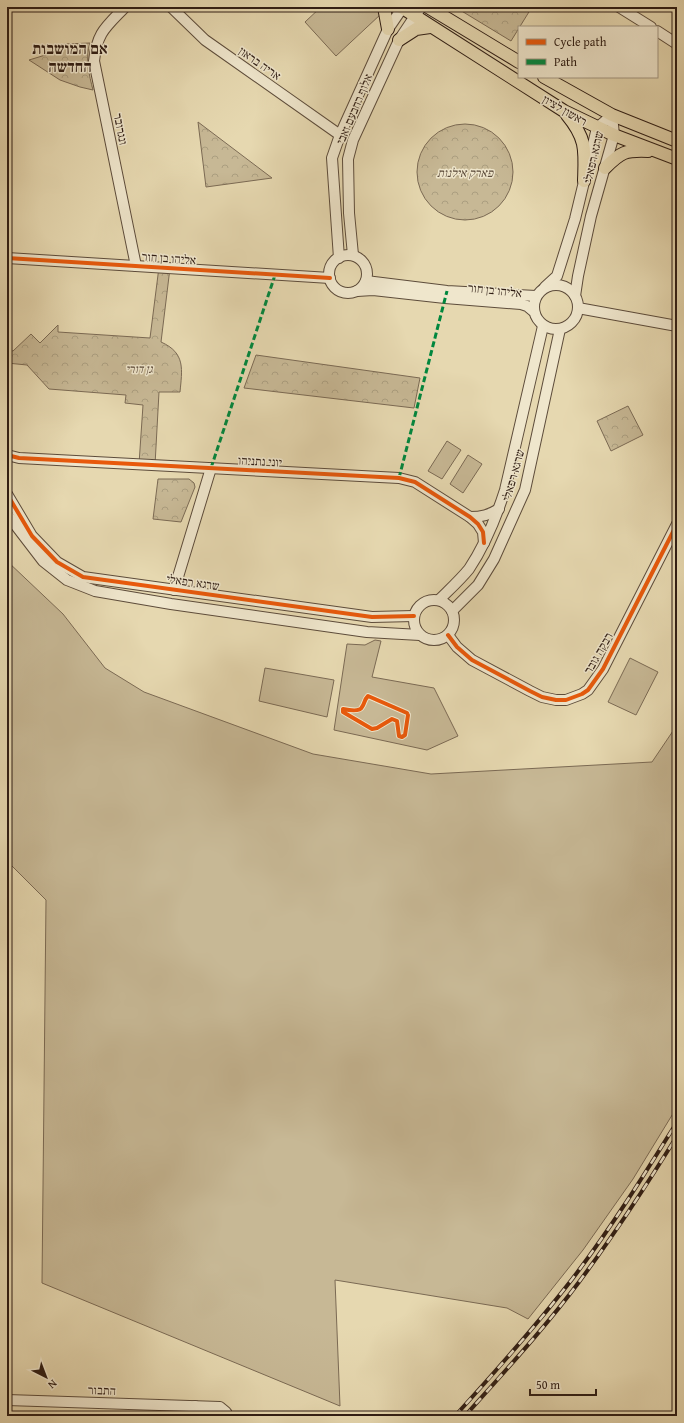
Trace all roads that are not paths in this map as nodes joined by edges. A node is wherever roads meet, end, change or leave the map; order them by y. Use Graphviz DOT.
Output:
graph roads {
  1 [pos="125,7"];
  2 [pos="171,7"];
  3 [pos="384,7"];
  4 [pos="402,7"];
  5 [pos="428,7"];
  6 [pos="443,7"];
  7 [pos="619,7"];
  8 [pos="418,12"];
  9 [pos="446,19"];
  10 [pos="649,26"];
  11 [pos="430,27"];
  12 [pos="388,29"];
  13 [pos="658,32"];
  14 [pos="399,40"];
  15 [pos="677,44"];
  16 [pos="518,61"];
  17 [pos="546,78"];
  18 [pos="564,111"];
  19 [pos="612,115"];
  20 [pos="597,128"];
  21 [pos="340,135"];
  22 [pos="614,135"];
  23 [pos="677,141"];
  24 [pos="657,151"];
  25 [pos="677,159"];
  26 [pos="605,168"];
  27 [pos="584,181"];
  28 [pos="353,256"];
  29 [pos="7,258"];
  30 [pos="339,258"];
  31 [pos="136,266"];
  32 [pos="330,278"];
  33 [pos="366,281"];
  34 [pos="545,287"];
  35 [pos="356,291"];
  36 [pos="536,296"];
  37 [pos="575,296"];
  38 [pos="578,308"];
  39 [pos="533,311"];
  40 [pos="543,326"];
  41 [pos="677,326"];
  42 [pos="560,329"];
  43 [pos="7,456"];
  44 [pos="19,458"];
  45 [pos="7,464"];
  46 [pos="211,468"];
  47 [pos="7,494"];
  48 [pos="499,509"];
  49 [pos="7,514"];
  50 [pos="470,517"];
  51 [pos="677,524"];
  52 [pos="484,543"];
  53 [pos="174,590"];
  54 [pos="439,600"];
  55 [pos="452,611"];
  56 [pos="414,616"];
  57 [pos="420,635"];
  58 [pos="448,635"];
  59 [pos="7,1400"];
  60 [pos="195,1406"];
  61 [pos="204,1416"];
  62 [pos="225,1416"];
  1 -- 31 [label="street, ונגרובר"];
  2 -- 21 [label="street, אריה בראון"];
  3 -- 12 [label="main road"];
  4 -- 8 [label="main road, ראשון לציון"];
  4 -- 12 [label="street, אלוף רחבעם זאבי"];
  5 -- 9 [label="main road"];
  6 -- 9 [label="main road"];
  7 -- 10 [label="street"];
  8 -- 11 [label="main road, ראשון לציון"];
  8 -- 14 [label="street, אלוף רחבעם זאבי"];
  9 -- 16 [label="main road"];
  11 -- 14 [label="main road"];
  11 -- 18 [label="main road, ראשון לציון"];
  12 -- 21 [label="street, אלוף רחבעם זאבי"];
  13 -- 15 [label="street"];
  14 -- 28 [label="street, אלוף רחבעם זאבי"];
  17 -- 19 [label="main road, ראשון לציון"];
  18 -- 20 [label="main road, ראשון לציון"];
  18 -- 27 [label="main road"];
  19 -- 20 [label="street, שרגא רפאלי"];
  19 -- 22 [label="street, שרגא רפאלי"];
  19 -- 23 [label="main road, ראשון לציון"];
  20 -- 22 [label="main road, ראשון לציון"];
  20 -- 27 [label="street, שרגא רפאלי"];
  21 -- 30 [label="street, אלוף רחבעם זאבי"];
  22 -- 24 [label="main road, ראשון לציון"];
  22 -- 26 [label="street, שרגא רפאלי"];
  24 -- 25 [label="main road, ראשון לציון"];
  24 -- 26 [label="main road"];
  26 -- 37 [label="street, שרגא רפאלי"];
  27 -- 34 [label="street, שרגא רפאלי"];
  28 -- 30 [label="street"];
  28 -- 33 [label="street"];
  29 -- 31 [label="street, אליהו בן חור"];
  30 -- 32 [label="street"];
  31 -- 32 [label="street, אליהו בן חור"];
  32 -- 35 [label="street"];
  33 -- 35 [label="street"];
  33 -- 36 [label="street, אליהו בן חור"];
  34 -- 36 [label="street"];
  34 -- 37 [label="street"];
  35 -- 39 [label="street, אליהו בן חור"];
  36 -- 39 [label="street"];
  37 -- 38 [label="street"];
  38 -- 41 [label="street"];
  38 -- 42 [label="street"];
  39 -- 40 [label="street"];
  40 -- 42 [label="street"];
  40 -- 48 [label="street, שרגא רפאלי"];
  42 -- 55 [label="street, שרגא רפאלי"];
  43 -- 44 [label="street, יוני נתניהו"];
  44 -- 45 [label="street, יוני נתניהו"];
  44 -- 46 [label="street, יוני נתניהו"];
  46 -- 50 [label="street, יוני נתניהו"];
  46 -- 53 [label="street"];
  47 -- 53 [label="street, שרגא רפאלי"];
  48 -- 50 [label="street"];
  48 -- 52 [label="street, שרגא רפאלי"];
  49 -- 57 [label="street, שרגא רפאלי"];
  50 -- 52 [label="street, יוני נתניהו"];
  51 -- 58 [label="street, רבקה גובר"];
  52 -- 54 [label="street, שרגא רפאלי"];
  53 -- 56 [label="street, שרגא רפאלי"];
  54 -- 55 [label="street"];
  54 -- 56 [label="street"];
  55 -- 58 [label="street"];
  56 -- 57 [label="street"];
  57 -- 58 [label="street"];
  59 -- 60 [label="street, התבור"];
  60 -- 61 [label="street"];
  60 -- 62 [label="street, התבור"];
}
